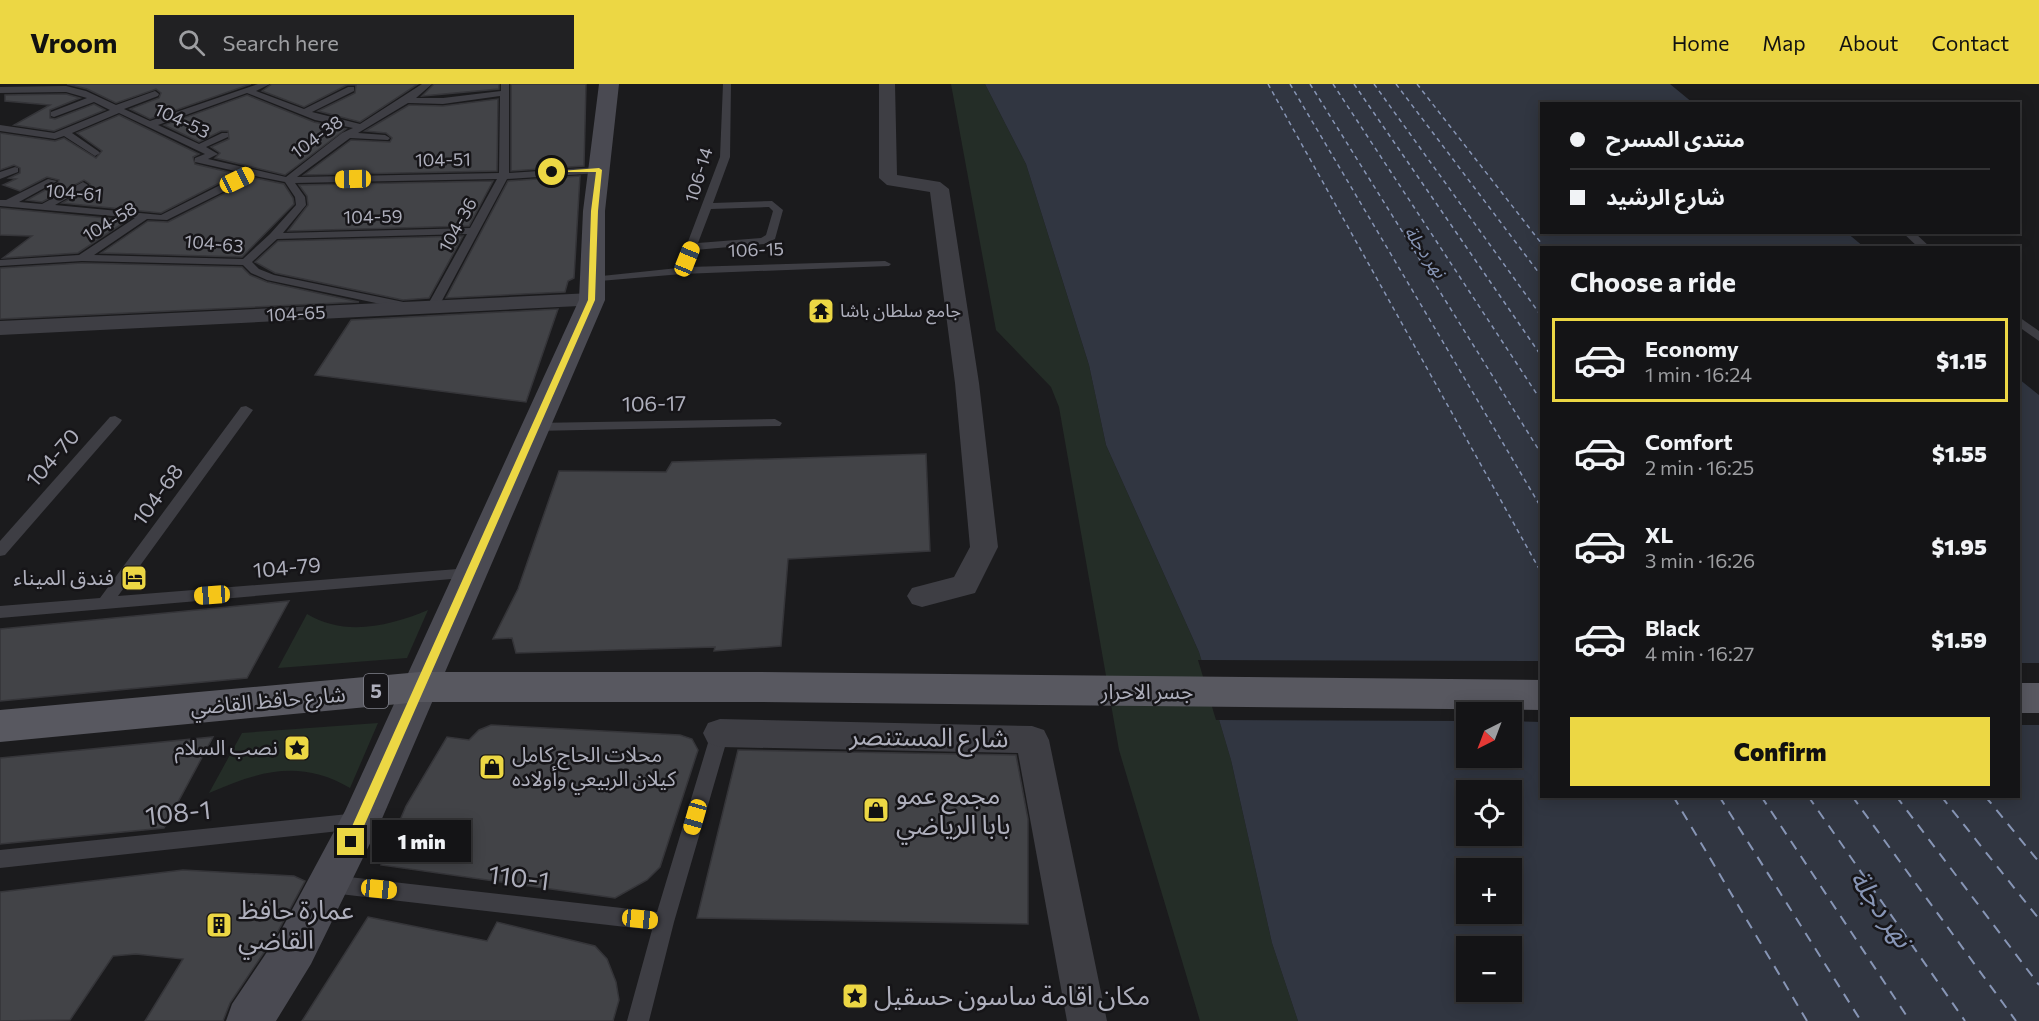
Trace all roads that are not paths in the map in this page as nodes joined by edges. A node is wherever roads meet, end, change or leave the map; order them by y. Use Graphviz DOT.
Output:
graph roads {
  1 [pos="20,84"];
  2 [pos="266,84"];
  3 [pos="428,84"];
  4 [pos="609,84"];
  5 [pos="727,84"];
  6 [pos="886,84"];
  7 [pos="504,88"];
  8 [pos="351,89"];
  9 [pos="3,91"];
  10 [pos="249,91"];
  11 [pos="155,94"];
  12 [pos="96,98"];
  13 [pos="408,100"];
  14 [pos="116,110"];
  15 [pos="305,112"];
  16 [pos="54,114"];
  17 [pos="151,124"];
  18 [pos="0,128"];
  19 [pos="359,128"];
  20 [pos="65,132"];
  21 [pos="225,135"];
  22 [pos="345,135"];
  23 [pos="385,138"];
  24 [pos="199,147"];
  25 [pos="95,153"];
  26 [pos="15,170"];
  27 [pos="599,170"];
  28 [pos="252,173"];
  29 [pos="0,176"];
  30 [pos="504,176"];
  31 [pos="288,180"];
  32 [pos="52,181"];
  33 [pos="83,185"];
  34 [pos="4,203"];
  35 [pos="707,206"];
  36 [pos="44,207"];
  37 [pos="145,216"];
  38 [pos="473,231"];
  39 [pos="1909,234"];
  40 [pos="274,236"];
  41 [pos="1924,246"];
  42 [pos="691,247"];
  43 [pos="82,258"];
  44 [pos="246,262"];
  45 [pos="0,263"];
  46 [pos="885,264"];
  47 [pos="682,271"];
  48 [pos="592,290"];
  49 [pos="425,308"];
  50 [pos="2020,322"];
  51 [pos="0,328"];
  52 [pos="2039,337"];
  53 [pos="246,410"];
  54 [pos="115,420"];
  55 [pos="775,423"];
  56 [pos="534,427"];
  57 [pos="0,551"];
  58 [pos="470,573"];
  59 [pos="922,596"];
  60 [pos="105,604"];
  61 [pos="0,612"];
  62 [pos="420,687"];
  63 [pos="753,687"];
  64 [pos="1540,695"];
  65 [pos="2020,698"];
  66 [pos="2039,698"];
  67 [pos="0,726"];
  68 [pos="720,733"];
  69 [pos="361,821"];
  70 [pos="0,859"];
  71 [pos="331,884"];
  72 [pos="664,922"];
  73 [pos="249,1021"];
  74 [pos="638,1021"];
  75 [pos="1088,1021"];
  1 -- 9 [label="lane"];
  2 -- 10 [label="lane"];
  3 -- 13 [label="lane, 104-38"];
  4 -- 27 [label="main road"];
  5 -- 35 [label="lane, 106-14"];
  6 -- 59 [label="street"];
  7 -- 13 [label="lane"];
  7 -- 30 [label="lane"];
  8 -- 15 [label="lane"];
  9 -- 12 [label="lane, 104-53"];
  10 -- 15 [label="lane"];
  10 -- 17 [label="lane"];
  11 -- 14 [label="lane"];
  12 -- 14 [label="lane, 104-53"];
  12 -- 16 [label="lane"];
  13 -- 19 [label="lane, 104-38"];
  14 -- 17 [label="lane, 104-53"];
  14 -- 20 [label="lane"];
  15 -- 19 [label="lane"];
  17 -- 24 [label="lane, 104-53"];
  18 -- 20 [label="lane"];
  19 -- 22 [label="lane, 104-38"];
  20 -- 25 [label="lane"];
  21 -- 24 [label="lane"];
  22 -- 23 [label="lane"];
  22 -- 31 [label="lane, 104-38"];
  24 -- 28 [label="lane, 104-53"];
  26 -- 29 [label="lane"];
  27 -- 30 [label="lane, 104-51"];
  27 -- 48 [label="main road"];
  28 -- 31 [label="lane, 104-53"];
  28 -- 37 [label="lane, 104-58"];
  30 -- 31 [label="lane, 104-51"];
  30 -- 38 [label="lane, 104-36"];
  31 -- 40 [label="lane, 104-38"];
  32 -- 34 [label="lane"];
  33 -- 36 [label="lane"];
  34 -- 36 [label="lane, 104-61"];
  35 -- 42 [label="lane, 106-14"];
  35 -- 42 [label="lane"];
  36 -- 37 [label="lane, 104-61"];
  37 -- 43 [label="lane, 104-58"];
  38 -- 40 [label="lane, 104-59"];
  38 -- 49 [label="lane, 104-36"];
  39 -- 41 [label="lane"];
  40 -- 44 [label="lane, 104-38"];
  42 -- 47 [label="lane, 106-14"];
  43 -- 44 [label="lane, 104-63"];
  43 -- 45 [label="lane, 104-63"];
  44 -- 49 [label="lane, 104-63"];
  46 -- 47 [label="lane, 106-15"];
  47 -- 48 [label="lane, 106-15"];
  48 -- 49 [label="street, 104-65"];
  48 -- 56 [label="main road"];
  49 -- 51 [label="street, 104-65"];
  50 -- 52 [label="lane"];
  53 -- 60 [label="lane, 104-68"];
  54 -- 57 [label="lane, 104-70"];
  55 -- 56 [label="lane, 106-17"];
  56 -- 58 [label="main road"];
  58 -- 60 [label="lane, 104-79"];
  58 -- 62 [label="main road"];
  60 -- 61 [label="lane, 104-79"];
  62 -- 63 [label="main road, شارع حافظ القاضي / 5"];
  62 -- 67 [label="main road, شارع حافظ القاضي / 5"];
  62 -- 69 [label="main road"];
  63 -- 64 [label="main road, جسر الاحرار"];
  65 -- 66 [label="main road"];
  68 -- 72 [label="lane"];
  68 -- 75 [label="street, شارع المستنصر"];
  69 -- 70 [label="lane, 108-1"];
  69 -- 71 [label="main road"];
  71 -- 72 [label="lane, 110-1"];
  71 -- 73 [label="main road"];
  72 -- 74 [label="lane"];
}
